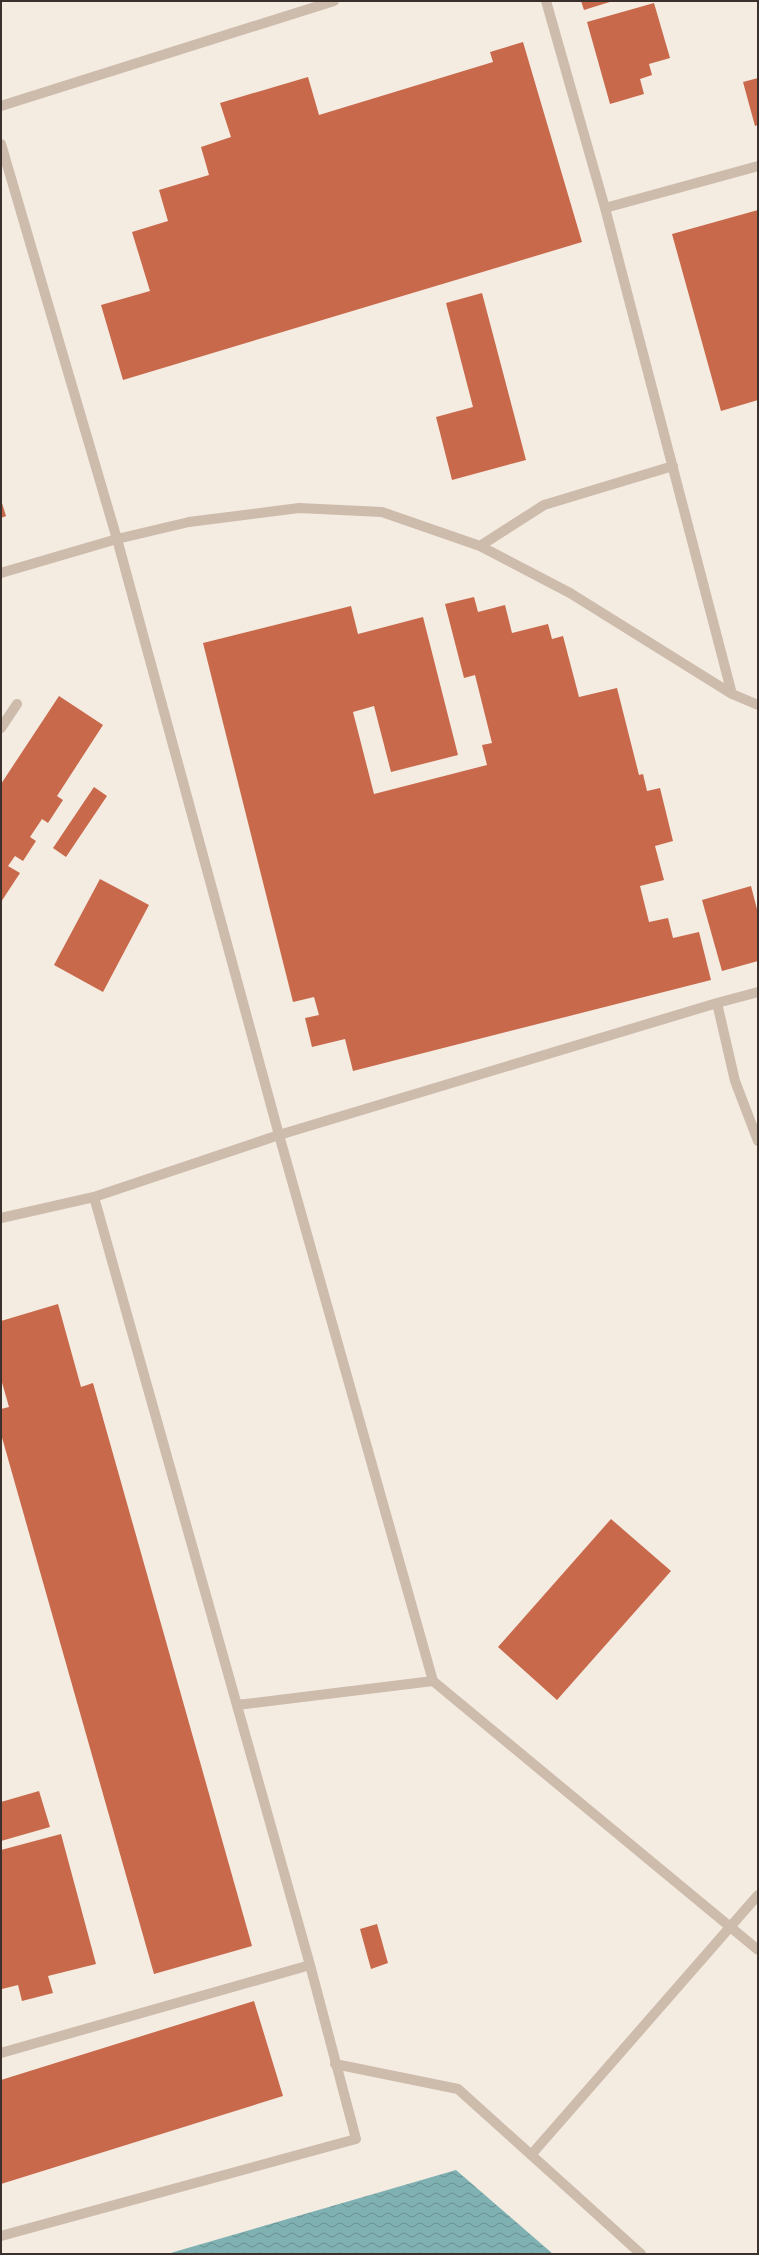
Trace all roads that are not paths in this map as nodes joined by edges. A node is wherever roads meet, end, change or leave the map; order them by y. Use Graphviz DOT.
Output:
graph roads {
  1 [pos="334,1"];
  2 [pos="546,1"];
  3 [pos="1,106"];
  4 [pos="1,144"];
  5 [pos="758,166"];
  6 [pos="605,208"];
  7 [pos="673,466"];
  8 [pos="117,539"];
  9 [pos="480,546"];
  10 [pos="1,573"];
  11 [pos="732,694"];
  12 [pos="16,704"];
  13 [pos="758,705"];
  14 [pos="1,728"];
  15 [pos="758,992"];
  16 [pos="718,1003"];
  17 [pos="279,1135"];
  18 [pos="758,1141"];
  19 [pos="94,1197"];
  20 [pos="1,1218"];
  21 [pos="432,1681"];
  22 [pos="237,1705"];
  23 [pos="758,1896"];
  24 [pos="732,1926"];
  25 [pos="758,1950"];
  26 [pos="310,1965"];
  27 [pos="1,2053"];
  28 [pos="335,2064"];
  29 [pos="531,2155"];
  30 [pos="1,2236"];
  31 [pos="641,2254"];
  1 -- 3 [label="street"];
  2 -- 6 [label="street"];
  4 -- 8 [label="street"];
  5 -- 6 [label="street"];
  6 -- 7 [label="street"];
  7 -- 9 [label="street"];
  7 -- 11 [label="street"];
  8 -- 9 [label="street"];
  8 -- 10 [label="street"];
  8 -- 17 [label="street"];
  9 -- 11 [label="street"];
  11 -- 13 [label="street"];
  12 -- 14 [label="street"];
  15 -- 16 [label="street"];
  16 -- 17 [label="street"];
  16 -- 18 [label="street"];
  17 -- 19 [label="street"];
  17 -- 21 [label="street"];
  19 -- 20 [label="street"];
  19 -- 22 [label="street"];
  21 -- 22 [label="street"];
  21 -- 24 [label="street"];
  22 -- 26 [label="street"];
  23 -- 24 [label="street"];
  24 -- 25 [label="street"];
  24 -- 29 [label="street"];
  26 -- 27 [label="street"];
  26 -- 28 [label="street"];
  28 -- 29 [label="street"];
  28 -- 30 [label="street"];
  29 -- 31 [label="street"];
}
